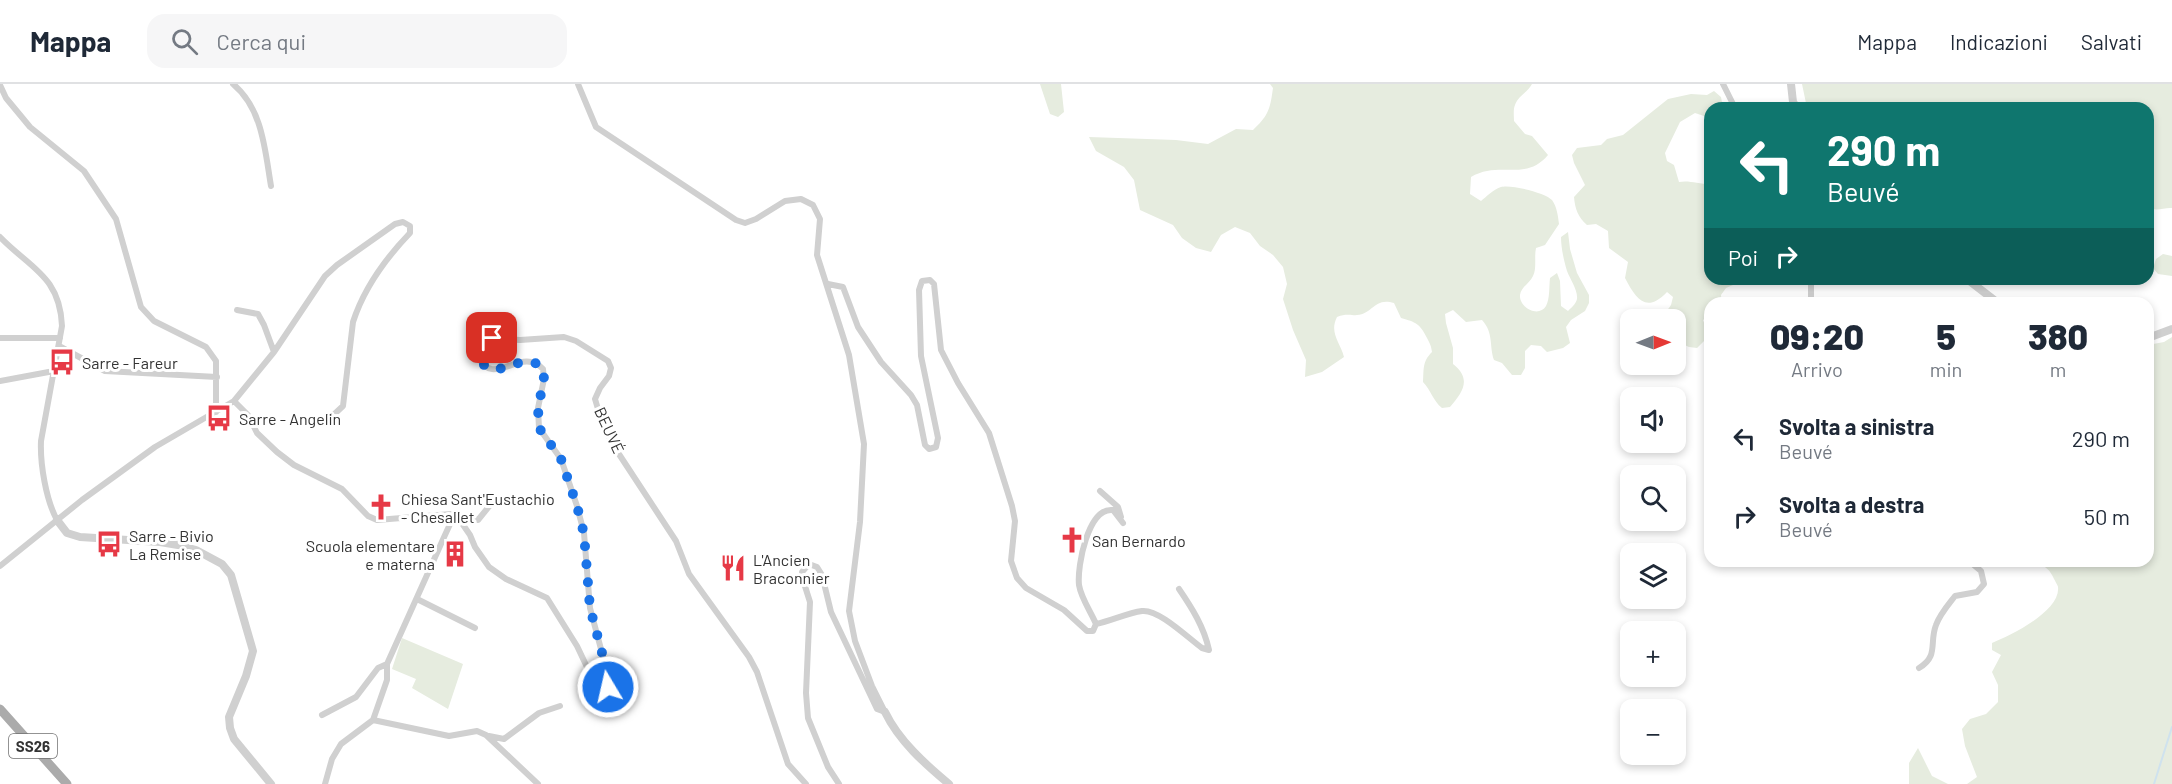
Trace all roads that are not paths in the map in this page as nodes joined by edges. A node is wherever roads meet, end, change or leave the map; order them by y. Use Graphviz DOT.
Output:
graph roads {
  1 [pos="233,84"];
  2 [pos="578,84"];
  3 [pos="1723,84"];
  4 [pos="1791,84"];
  5 [pos="0,85"];
  6 [pos="1732,102"];
  7 [pos="1793,102"];
  8 [pos="271,186"];
  9 [pos="0,237"];
  10 [pos="828,284"];
  11 [pos="1975,285"];
  12 [pos="1990,297"];
  13 [pos="237,310"];
  14 [pos="2172,328"];
  15 [pos="2154,336"];
  16 [pos="0,338"];
  17 [pos="60,338"];
  18 [pos="58,346"];
  19 [pos="274,352"];
  20 [pos="54,371"];
  21 [pos="217,377"];
  22 [pos="0,381"];
  23 [pos="234,401"];
  24 [pos="216,412"];
  25 [pos="327,421"];
  26 [pos="1100,491"];
  27 [pos="491,504"];
  28 [pos="457,516"];
  29 [pos="57,520"];
  30 [pos="0,566"];
  31 [pos="1976,567"];
  32 [pos="1179,589"];
  33 [pos="417,599"];
  34 [pos="1096,624"];
  35 [pos="475,628"];
  36 [pos="387,664"];
  37 [pos="1919,668"];
  38 [pos="560,706"];
  39 [pos="0,709"];
  40 [pos="885,712"];
  41 [pos="322,715"];
  42 [pos="373,720"];
  43 [pos="486,735"];
  44 [pos="67,784"];
  45 [pos="270,784"];
  46 [pos="325,784"];
  47 [pos="538,784"];
  48 [pos="806,784"];
  49 [pos="839,784"];
  50 [pos="949,784"];
  1 -- 8 [label="street"];
  2 -- 10 [label="street"];
  3 -- 6 [label="street"];
  4 -- 7 [label="street"];
  5 -- 21 [label="street"];
  9 -- 17 [label="street"];
  10 -- 34 [label="street"];
  10 -- 40 [label="street"];
  11 -- 12 [label="street"];
  13 -- 19 [label="street"];
  14 -- 15 [label="street"];
  16 -- 17 [label="street"];
  17 -- 18 [label="street"];
  18 -- 20 [label="street"];
  18 -- 21 [label="street"];
  19 -- 23 [label="street"];
  19 -- 25 [label="street"];
  20 -- 22 [label="street"];
  20 -- 29 [label="street"];
  21 -- 24 [label="street"];
  23 -- 24 [label="street"];
  23 -- 28 [label="street"];
  24 -- 29 [label="street"];
  26 -- 34 [label="street"];
  27 -- 28 [label="street"];
  28 -- 33 [label="street"];
  28 -- 48 [label="street, BEUVÉ"];
  29 -- 30 [label="street"];
  29 -- 45 [label="street"];
  31 -- 37 [label="street"];
  32 -- 34 [label="street"];
  33 -- 35 [label="street"];
  33 -- 36 [label="street"];
  36 -- 41 [label="street"];
  36 -- 42 [label="street"];
  38 -- 43 [label="street"];
  39 -- 44 [label="main road, SS26"];
  40 -- 49 [label="street"];
  40 -- 50 [label="street"];
  42 -- 43 [label="street"];
  42 -- 46 [label="street"];
  43 -- 47 [label="street"];
}
